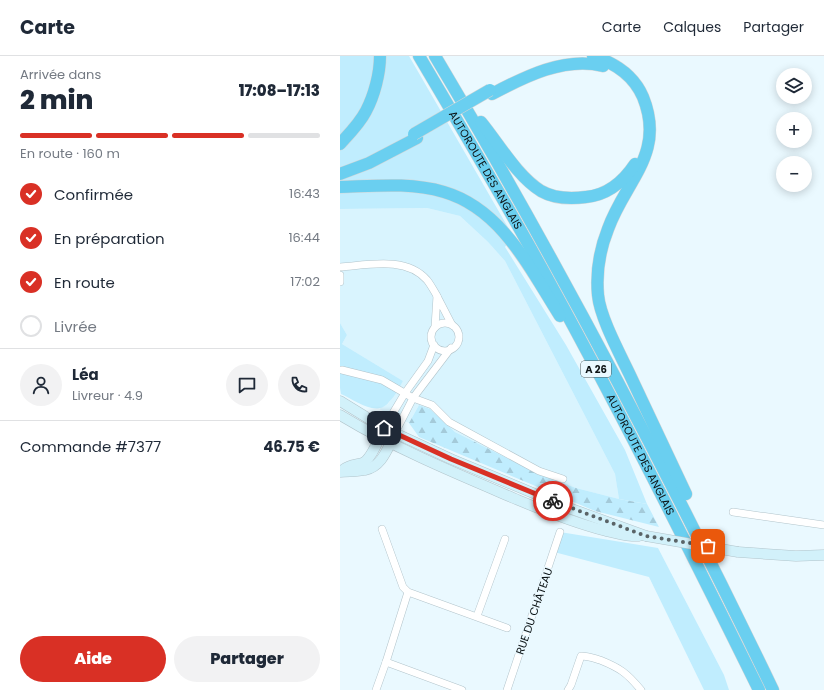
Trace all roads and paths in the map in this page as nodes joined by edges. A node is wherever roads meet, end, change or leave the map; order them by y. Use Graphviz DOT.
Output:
graph roads {
  1 [pos="380,56"];
  2 [pos="420,56"];
  3 [pos="435,56"];
  4 [pos="556,56"];
  5 [pos="593,56"];
  6 [pos="491,92"];
  7 [pos="460,97"];
  8 [pos="415,136"];
  9 [pos="340,144"];
  10 [pos="340,169"];
  11 [pos="340,174"];
  12 [pos="340,187"];
  13 [pos="340,267"];
  14 [pos="340,274"];
  15 [pos="340,282"];
  16 [pos="437,296"];
  17 [pos="452,325"];
  18 [pos="435,327"];
  19 [pos="434,345"];
  20 [pos="451,348"];
  21 [pos="342,370"];
  22 [pos="405,393"];
  23 [pos="611,396"];
  24 [pos="413,398"];
  25 [pos="340,401"];
  26 [pos="340,415"];
  27 [pos="384,428"];
  28 [pos="395,433"];
  29 [pos="380,437"];
  30 [pos="391,443"];
  31 [pos="340,472"];
  32 [pos="563,479"];
  33 [pos="733,512"];
  34 [pos="824,525"];
  35 [pos="382,529"];
  36 [pos="560,532"];
  37 [pos="646,536"];
  38 [pos="505,539"];
  39 [pos="824,556"];
  40 [pos="714,568"];
  41 [pos="408,592"];
  42 [pos="477,616"];
  43 [pos="507,628"];
  44 [pos="386,662"];
  45 [pos="376,690"];
  46 [pos="462,690"];
  47 [pos="507,690"];
  48 [pos="568,690"];
  49 [pos="640,690"];
  50 [pos="759,690"];
  51 [pos="773,690"];
  1 -- 9 [label="highway"];
  2 -- 23 [label="highway, AUTOROUTE DES ANGLAIS / A 26"];
  3 -- 7 [label="highway, AUTOROUTE DES ANGLAIS / A 26"];
  4 -- 6 [label="highway"];
  5 -- 40 [label="highway"];
  6 -- 7 [label="highway"];
  6 -- 8 [label="highway"];
  7 -- 40 [label="highway, AUTOROUTE DES ANGLAIS / A 26"];
  8 -- 10 [label="highway"];
  8 -- 11 [label="highway"];
  12 -- 23 [label="highway"];
  13 -- 16 [label="street"];
  14 -- 15 [label="street"];
  16 -- 17 [label="street"];
  16 -- 18 [label="street"];
  17 -- 18 [label="street"];
  17 -- 20 [label="street"];
  18 -- 19 [label="street"];
  19 -- 20 [label="street"];
  19 -- 22 [label="street"];
  20 -- 24 [label="street"];
  21 -- 22 [label="street"];
  22 -- 24 [label="street"];
  22 -- 27 [label="street"];
  23 -- 50 [label="highway, AUTOROUTE DES ANGLAIS / A 26"];
  24 -- 28 [label="street"];
  24 -- 32 [label="street"];
  25 -- 27 [label="main road"];
  26 -- 29 [label="main road"];
  27 -- 28 [label="main road"];
  27 -- 29 [label="main road"];
  28 -- 30 [label="main road"];
  28 -- 37 [label="main road"];
  29 -- 30 [label="main road"];
  29 -- 31 [label="main road"];
  30 -- 31 [label="main road"];
  30 -- 37 [label="main road"];
  33 -- 34 [label="street"];
  35 -- 41 [label="street"];
  36 -- 47 [label="street, RUE DU CHÂTEAU"];
  37 -- 39 [label="main road, bridge"];
  38 -- 42 [label="street"];
  40 -- 51 [label="highway, AUTOROUTE DES ANGLAIS / A 26"];
  41 -- 42 [label="street"];
  41 -- 44 [label="street"];
  42 -- 43 [label="street"];
  44 -- 45 [label="street"];
  44 -- 46 [label="street"];
  48 -- 49 [label="street"];
}
